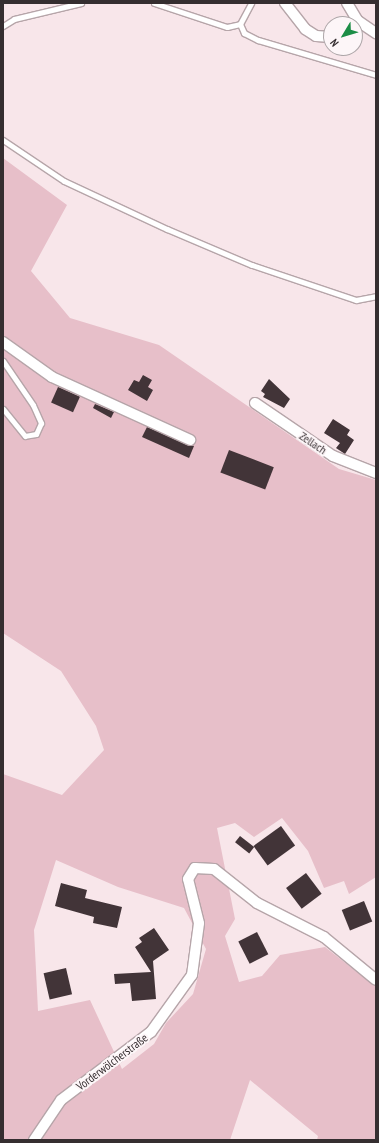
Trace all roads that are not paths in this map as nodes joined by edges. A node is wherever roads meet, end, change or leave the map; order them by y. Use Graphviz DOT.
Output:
graph roads {
  1 [pos="81,3"];
  2 [pos="154,3"];
  3 [pos="251,3"];
  4 [pos="285,3"];
  5 [pos="347,3"];
  6 [pos="353,16"];
  7 [pos="240,24"];
  8 [pos="3,26"];
  9 [pos="363,26"];
  10 [pos="376,33"];
  11 [pos="323,35"];
  12 [pos="376,76"];
  13 [pos="3,140"];
  14 [pos="376,296"];
  15 [pos="3,342"];
  16 [pos="3,361"];
  17 [pos="254,403"];
  18 [pos="3,409"];
  19 [pos="190,440"];
  20 [pos="376,473"];
  21 [pos="376,980"];
  22 [pos="34,1140"];
  1 -- 8 [label="lane"];
  2 -- 7 [label="lane"];
  3 -- 7 [label="lane"];
  4 -- 11 [label="street"];
  5 -- 6 [label="street"];
  7 -- 12 [label="lane"];
  9 -- 10 [label="street"];
  13 -- 14 [label="lane"];
  15 -- 19 [label="street"];
  16 -- 18 [label="lane"];
  17 -- 20 [label="street, Zellach"];
  21 -- 22 [label="street, Vorderwölcherstraße"];
}
